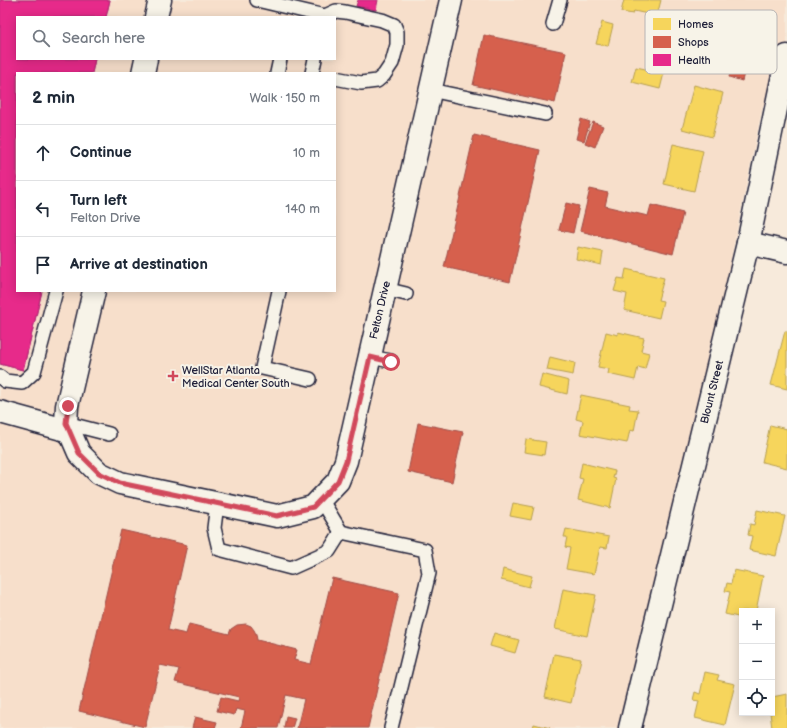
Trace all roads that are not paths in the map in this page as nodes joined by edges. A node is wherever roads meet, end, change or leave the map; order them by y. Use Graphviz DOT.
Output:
graph roads {
  1 [pos="160,0"];
  2 [pos="256,0"];
  3 [pos="451,0"];
  4 [pos="560,0"];
  5 [pos="156,16"];
  6 [pos="325,16"];
  7 [pos="553,24"];
  8 [pos="787,56"];
  9 [pos="146,60"];
  10 [pos="280,60"];
  11 [pos="315,60"];
  12 [pos="143,72"];
  13 [pos="277,72"];
  14 [pos="312,72"];
  15 [pos="336,78"];
  16 [pos="430,90"];
  17 [pos="545,114"];
  18 [pos="748,243"];
  19 [pos="787,252"];
  20 [pos="56,292"];
  21 [pos="94,292"];
  22 [pos="279,292"];
  23 [pos="370,357"];
  24 [pos="391,362"];
  25 [pos="0,377"];
  26 [pos="310,379"];
  27 [pos="0,412"];
  28 [pos="67,427"];
  29 [pos="109,434"];
  30 [pos="321,499"];
  31 [pos="217,504"];
  32 [pos="341,532"];
  33 [pos="391,728"];
  34 [pos="630,728"];
  1 -- 5 [label="street"];
  2 -- 6 [label="lane"];
  3 -- 16 [label="street, Felton Drive"];
  4 -- 7 [label="lane"];
  6 -- 15 [label="lane"];
  8 -- 18 [label="street, Blount Street"];
  9 -- 12 [label="street"];
  10 -- 13 [label="lane"];
  11 -- 14 [label="lane"];
  16 -- 17 [label="lane"];
  16 -- 23 [label="street, Felton Drive"];
  18 -- 19 [label="street"];
  18 -- 34 [label="street, Blount Street"];
  20 -- 25 [label="lane"];
  21 -- 28 [label="street"];
  22 -- 26 [label="lane"];
  23 -- 24 [label="lane"];
  23 -- 30 [label="street, Felton Drive"];
  27 -- 28 [label="street"];
  28 -- 29 [label="lane"];
  28 -- 31 [label="street, Felton Drive"];
  30 -- 31 [label="street, Felton Drive"];
  30 -- 32 [label="lane"];
  31 -- 32 [label="lane"];
  32 -- 33 [label="lane"];
}
